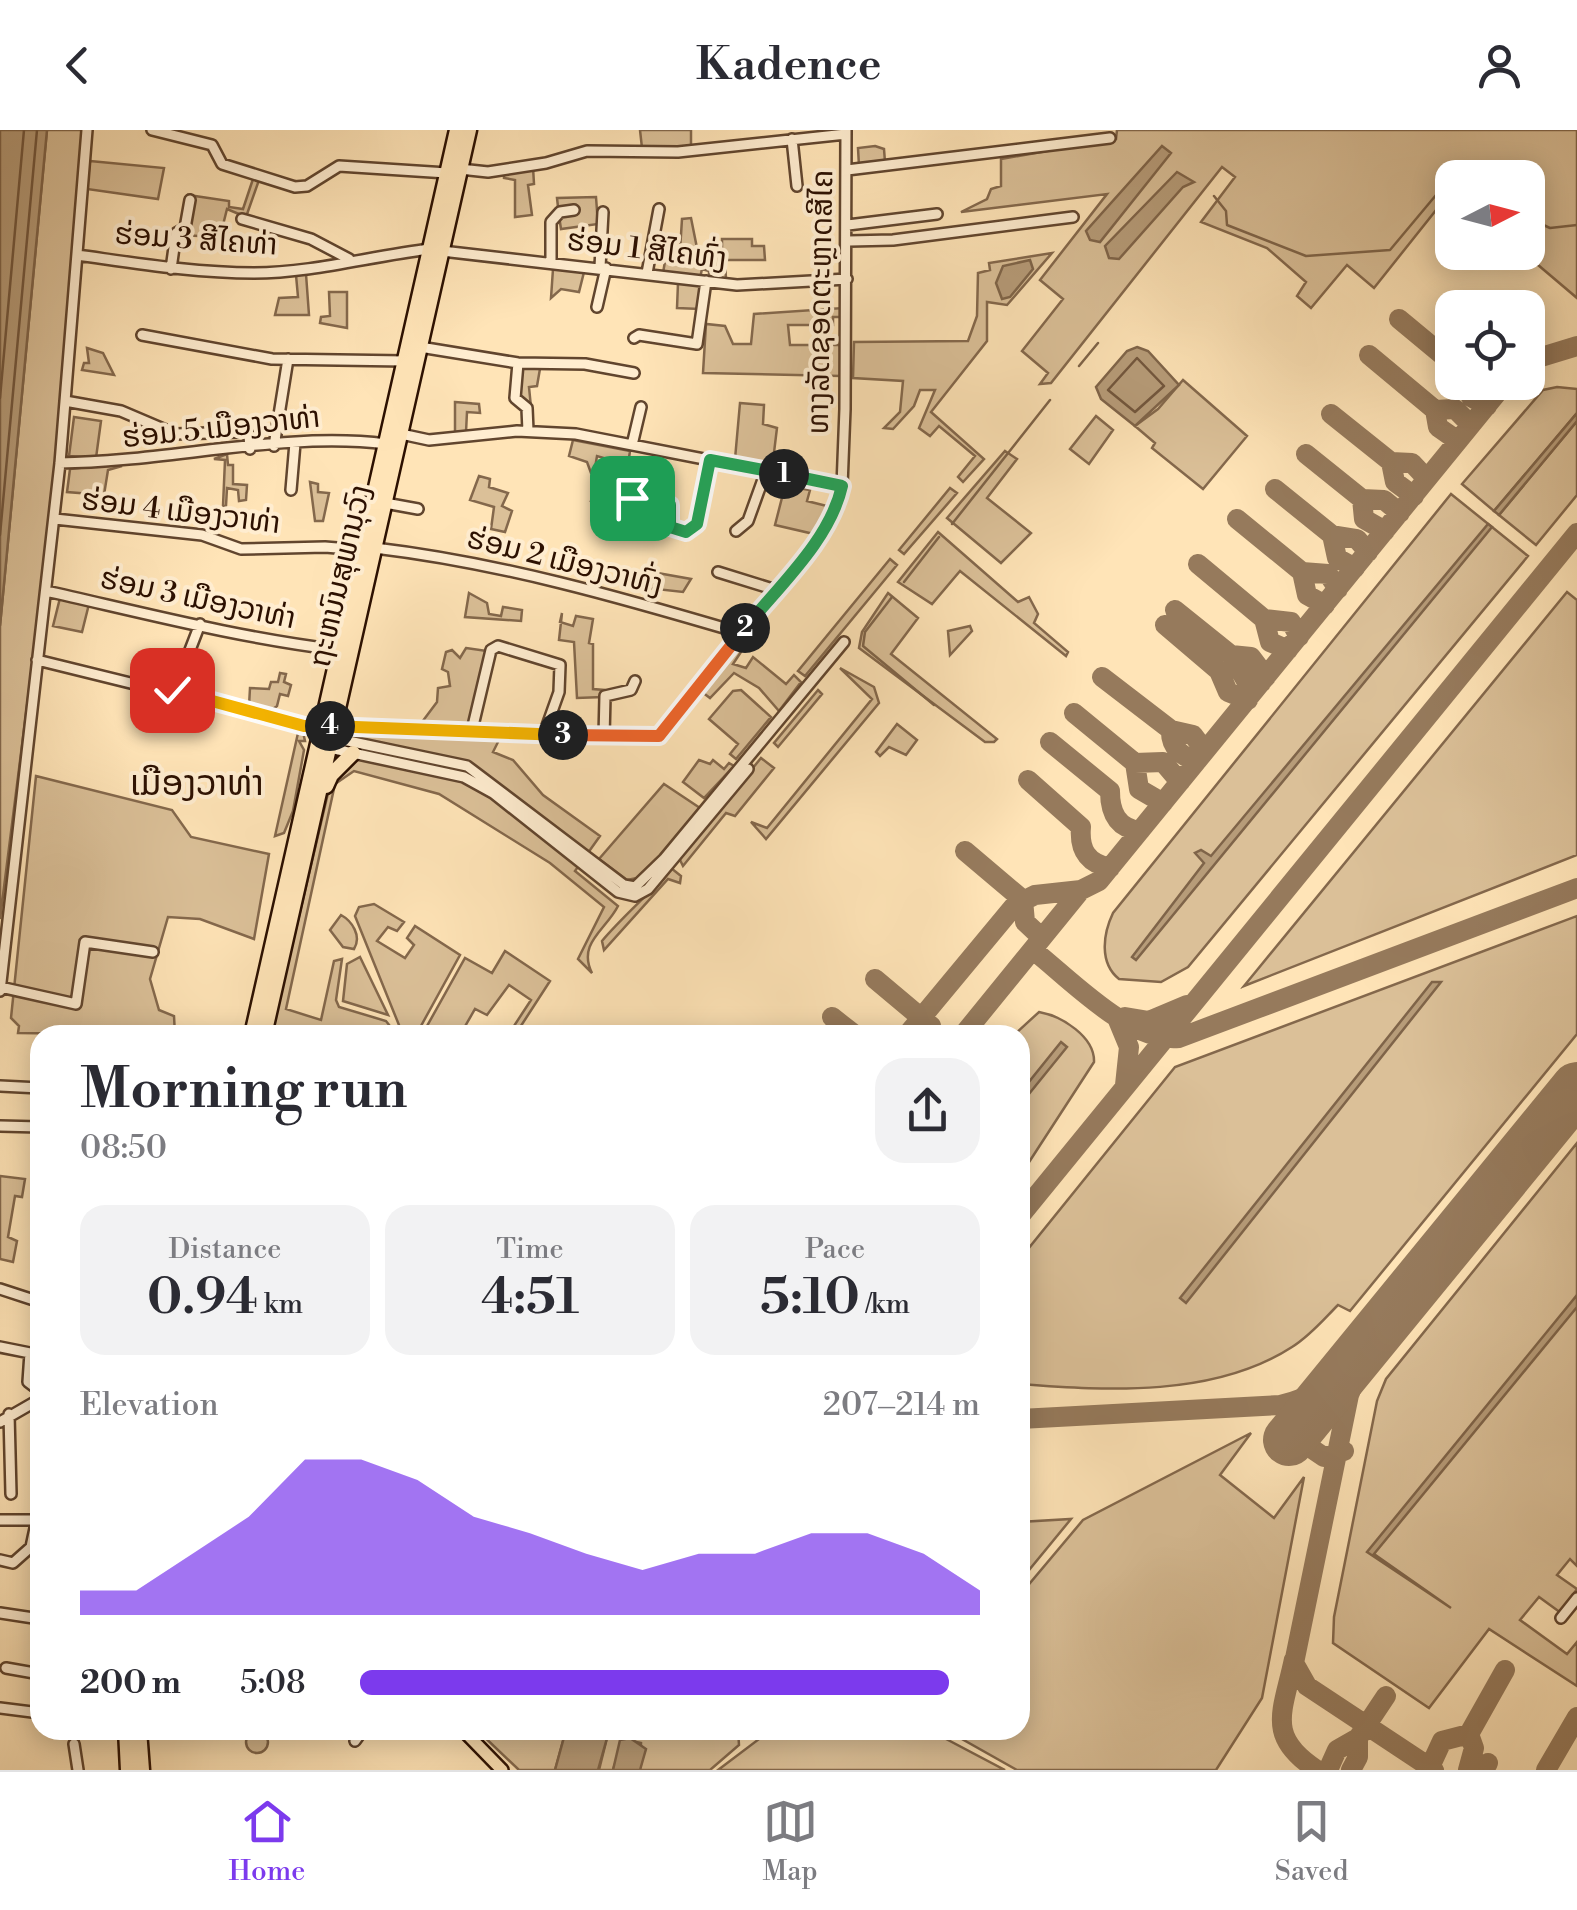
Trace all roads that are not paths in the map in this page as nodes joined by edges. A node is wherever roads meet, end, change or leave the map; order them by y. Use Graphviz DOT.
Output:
graph roads {
  1 [pos="88,130"];
  2 [pos="152,130"];
  3 [pos="456,130"];
  4 [pos="469,130"];
  5 [pos="846,132"];
  6 [pos="1110,138"];
  7 [pos="792,140"];
  8 [pos="847,170"];
  9 [pos="453,171"];
  10 [pos="796,186"];
  11 [pos="190,200"];
  12 [pos="660,209"];
  13 [pos="574,210"];
  14 [pos="604,212"];
  15 [pos="936,214"];
  16 [pos="1073,217"];
  17 [pos="242,219"];
  18 [pos="848,226"];
  19 [pos="848,241"];
  20 [pos="436,250"];
  21 [pos="76,254"];
  22 [pos="349,259"];
  23 [pos="551,262"];
  24 [pos="603,267"];
  25 [pos="172,269"];
  26 [pos="648,273"];
  27 [pos="847,279"];
  28 [pos="706,281"];
  29 [pos="597,307"];
  30 [pos="142,336"];
  31 [pos="634,338"];
  32 [pos="420,347"];
  33 [pos="288,359"];
  34 [pos="405,361"];
  35 [pos="518,362"];
  36 [pos="634,373"];
  37 [pos="64,401"];
  38 [pos="641,407"];
  39 [pos="528,431"];
  40 [pos="401,434"];
  41 [pos="295,443"];
  42 [pos="386,444"];
  43 [pos="632,445"];
  44 [pos="274,446"];
  45 [pos="250,449"];
  46 [pos="710,460"];
  47 [pos="60,463"];
  48 [pos="766,471"];
  49 [pos="842,486"];
  50 [pos="292,490"];
  51 [pos="632,498"];
  52 [pos="385,503"];
  53 [pos="418,509"];
  54 [pos="54,519"];
  55 [pos="736,531"];
  56 [pos="368,549"];
  57 [pos="718,572"];
  58 [pos="776,590"];
  59 [pos="46,591"];
  60 [pos="200,624"];
  61 [pos="741,633"];
  62 [pos="844,642"];
  63 [pos="339,650"];
  64 [pos="37,660"];
  65 [pos="185,663"];
  66 [pos="635,681"];
  67 [pos="472,730"];
  68 [pos="544,734"];
  69 [pos="326,736"];
  70 [pos="604,737"];
  71 [pos="353,753"];
  72 [pos="433,756"];
  73 [pos="430,768"];
  74 [pos="501,793"];
  75 [pos="305,858"];
  76 [pos="153,952"];
  77 [pos="0,988"];
  78 [pos="254,1025"];
  79 [pos="266,1025"];
  80 [pos="0,1086"];
  81 [pos="30,1088"];
  82 [pos="0,1126"];
  83 [pos="30,1128"];
  84 [pos="0,1289"];
  85 [pos="30,1299"];
  86 [pos="0,1347"];
  87 [pos="30,1353"];
  88 [pos="30,1353"];
  89 [pos="30,1383"];
  90 [pos="30,1403"];
  91 [pos="10,1414"];
  92 [pos="0,1422"];
  93 [pos="11,1494"];
  94 [pos="0,1520"];
  95 [pos="30,1520"];
  96 [pos="30,1547"];
  97 [pos="0,1560"];
  98 [pos="1577,1598"];
  99 [pos="0,1614"];
  100 [pos="30,1618"];
  101 [pos="1561,1618"];
  102 [pos="6,1668"];
  103 [pos="30,1672"];
  104 [pos="0,1708"];
  105 [pos="30,1712"];
  106 [pos="126,1740"];
  107 [pos="140,1740"];
  108 [pos="473,1740"];
  109 [pos="74,1744"];
  110 [pos="80,1763"];
  111 [pos="128,1770"];
  112 [pos="142,1770"];
  113 [pos="502,1770"];
  1 -- 21 [label="street"];
  2 -- 9 [label="street"];
  3 -- 9 [label="highway, ຖະຫນົນສຸພານຸວົງ"];
  4 -- 9 [label="highway, ຖະຫນົນສຸພານຸວົງ"];
  5 -- 7 [label="street"];
  5 -- 8 [label="street, ທາງລັດຊອດຕະຫຼາດສີໄຄ"];
  6 -- 8 [label="street"];
  7 -- 9 [label="street"];
  7 -- 10 [label="street"];
  8 -- 18 [label="street, ທາງລັດຊອດຕະຫຼາດສີໄຄ"];
  9 -- 20 [label="highway, ຖະຫນົນສຸພານຸວົງ"];
  11 -- 25 [label="street"];
  12 -- 26 [label="street"];
  13 -- 23 [label="street"];
  14 -- 24 [label="street"];
  15 -- 18 [label="street"];
  16 -- 19 [label="street"];
  17 -- 22 [label="street"];
  18 -- 19 [label="street, ທາງລັດຊອດຕະຫຼາດສີໄຄ"];
  19 -- 27 [label="street, ທາງລັດຊອດຕະຫຼາດສີໄຄ"];
  20 -- 22 [label="street, ຮ່ອມ 3 ສີໄຄທ່າ"];
  20 -- 23 [label="street, ຮ່ອມ 1 ສີໄຄທົ່ງ"];
  20 -- 32 [label="highway, ຖະຫນົນສຸພານຸວົງ"];
  20 -- 34 [label="highway, ຖະຫນົນສຸພານຸວົງ"];
  21 -- 25 [label="street, ຮ່ອມ 3 ສີໄຄທ່າ"];
  21 -- 37 [label="street"];
  22 -- 25 [label="street, ຮ່ອມ 3 ສີໄຄທ່າ"];
  23 -- 24 [label="street, ຮ່ອມ 1 ສີໄຄທົ່ງ"];
  24 -- 26 [label="street, ຮ່ອມ 1 ສີໄຄທົ່ງ"];
  24 -- 29 [label="street"];
  26 -- 28 [label="street, ຮ່ອມ 1 ສີໄຄທົ່ງ"];
  27 -- 28 [label="street, ຮ່ອມ 1 ສີໄຄທົ່ງ"];
  27 -- 49 [label="street, ທາງລັດຊອດຕະຫຼາດສີໄຄ"];
  28 -- 31 [label="street"];
  30 -- 33 [label="street"];
  32 -- 35 [label="street"];
  32 -- 40 [label="highway, ຖະຫນົນສຸພານຸວົງ"];
  33 -- 34 [label="street"];
  33 -- 44 [label="street"];
  34 -- 42 [label="highway, ຖະຫນົນສຸພານຸວົງ"];
  35 -- 36 [label="street"];
  35 -- 39 [label="street"];
  37 -- 45 [label="street"];
  37 -- 47 [label="street"];
  38 -- 43 [label="street"];
  39 -- 40 [label="street"];
  39 -- 43 [label="street"];
  40 -- 52 [label="highway, ຖະຫນົນສຸພານຸວົງ"];
  41 -- 42 [label="street, ຮ່ອມ 5 ເມືອງວາທ່າ"];
  41 -- 44 [label="street, ຮ່ອມ 5 ເມືອງວາທ່າ"];
  41 -- 50 [label="street"];
  42 -- 56 [label="highway, ຖະຫນົນສຸພານຸວົງ"];
  43 -- 46 [label="street"];
  44 -- 45 [label="street, ຮ່ອມ 5 ເມືອງວາທ່າ"];
  45 -- 47 [label="street, ຮ່ອມ 5 ເມືອງວາທ່າ"];
  46 -- 48 [label="street"];
  46 -- 51 [label="street"];
  47 -- 54 [label="street"];
  48 -- 49 [label="street"];
  48 -- 55 [label="street"];
  49 -- 58 [label="street, ທາງລັດຊອດຕະຫຼາດສີໄຄ"];
  52 -- 53 [label="street"];
  52 -- 56 [label="highway, ຖະຫນົນສຸພານຸວົງ"];
  54 -- 56 [label="street, ຮ່ອມ 4 ເມືອງວາທ່າ"];
  54 -- 59 [label="street"];
  56 -- 61 [label="street, ຮ່ອມ 2 ເມືອງວາທົ່ງ"];
  56 -- 63 [label="highway, ຖະຫນົນສຸພານຸວົງ"];
  56 -- 69 [label="highway, ຖະຫນົນສຸພານຸວົງ"];
  57 -- 58 [label="street"];
  58 -- 61 [label="street, ທາງລັດຊອດຕະຫຼາດສີໄຄ"];
  59 -- 60 [label="street, ຮ່ອມ 3 ເມືອງວາທ່າ"];
  59 -- 64 [label="street"];
  60 -- 63 [label="street, ຮ່ອມ 3 ເມືອງວາທ່າ"];
  60 -- 65 [label="street"];
  61 -- 70 [label="street, ທາງລັດຊອດຕະຫຼາດສີໄຄ"];
  62 -- 74 [label="street"];
  63 -- 69 [label="highway, ຖະຫນົນສຸພານຸວົງ"];
  64 -- 69 [label="street"];
  64 -- 77 [label="street"];
  66 -- 70 [label="street"];
  67 -- 68 [label="street, ທາງລັດຊອດຕະຫຼາດສີໄຄ"];
  67 -- 68 [label="street"];
  67 -- 69 [label="street, ທາງລັດຊອດຕະຫຼາດສີໄຄ"];
  68 -- 70 [label="street, ທາງລັດຊອດຕະຫຼາດສີໄຄ"];
  69 -- 71 [label="street"];
  69 -- 72 [label="street"];
  69 -- 75 [label="highway, ຖະຫນົນສຸພານຸວົງ"];
  69 -- 78 [label="highway, ຖະຫນົນສຸພານຸວົງ"];
  71 -- 73 [label="street"];
  71 -- 75 [label="highway"];
  72 -- 73 [label="street"];
  72 -- 74 [label="street"];
  73 -- 74 [label="street"];
  75 -- 79 [label="highway, ຖະຫນົນສຸພານຸວົງ"];
  76 -- 77 [label="street"];
  80 -- 81 [label="street"];
  82 -- 83 [label="street"];
  84 -- 85 [label="street"];
  86 -- 88 [label="street"];
  87 -- 89 [label="street"];
  90 -- 91 [label="street"];
  91 -- 92 [label="street"];
  91 -- 93 [label="street"];
  94 -- 95 [label="street"];
  96 -- 97 [label="street"];
  98 -- 101 [label="street"];
  99 -- 100 [label="street"];
  102 -- 103 [label="street"];
  104 -- 105 [label="street"];
  106 -- 111 [label="highway"];
  107 -- 112 [label="highway"];
  108 -- 113 [label="main road"];
  109 -- 110 [label="street"];
}
